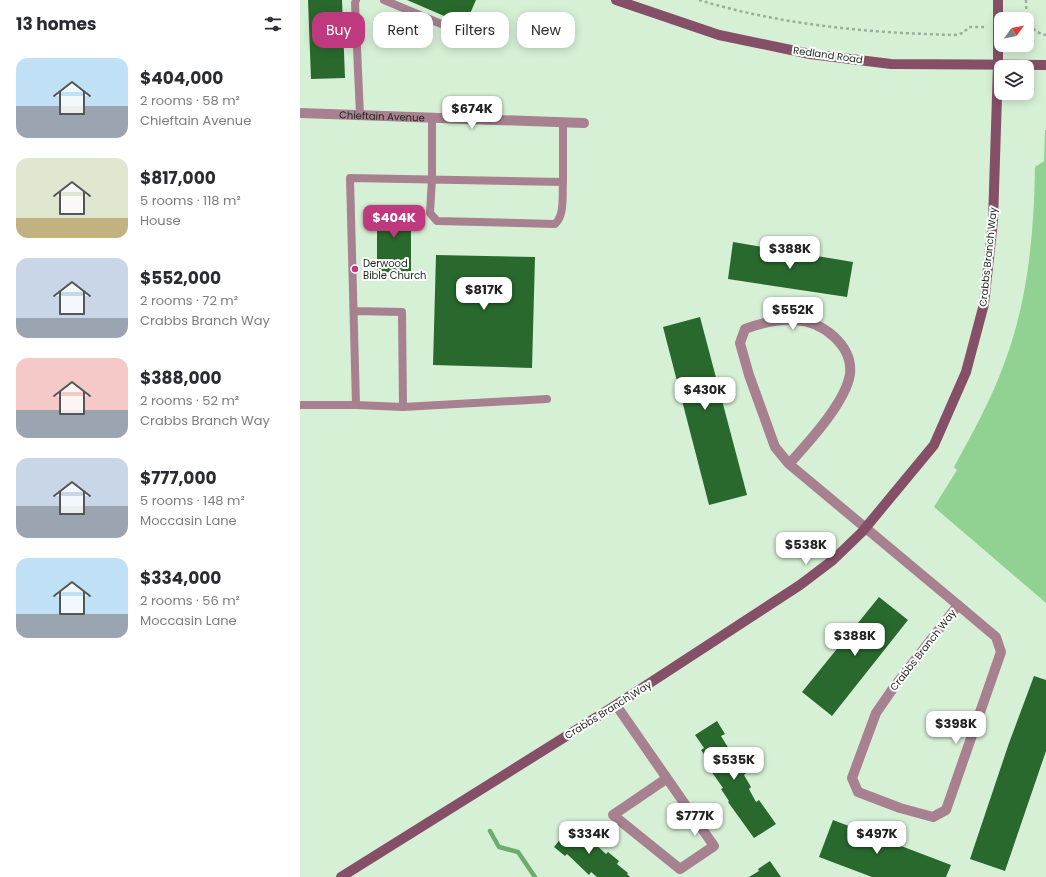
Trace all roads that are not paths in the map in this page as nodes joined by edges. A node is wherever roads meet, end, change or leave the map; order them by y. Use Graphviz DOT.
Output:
graph roads {
  1 [pos="356,0"];
  2 [pos="384,0"];
  3 [pos="616,0"];
  4 [pos="998,0"];
  5 [pos="441,24"];
  6 [pos="998,60"];
  7 [pos="994,64"];
  8 [pos="1034,65"];
  9 [pos="1046,65"];
  10 [pos="997,100"];
  11 [pos="300,113"];
  12 [pos="360,115"];
  13 [pos="432,118"];
  14 [pos="563,122"];
  15 [pos="584,123"];
  16 [pos="432,179"];
  17 [pos="563,182"];
  18 [pos="354,311"];
  19 [pos="547,399"];
  20 [pos="300,405"];
  21 [pos="356,405"];
  22 [pos="403,407"];
  23 [pos="789,464"];
  24 [pos="865,529"];
  25 [pos="958,605"];
  26 [pos="616,705"];
  27 [pos="666,778"];
  28 [pos="341,877"];
  1 -- 12 [label="lane"];
  2 -- 5 [label="lane"];
  3 -- 7 [label="street, Redland Road"];
  4 -- 6 [label="street, Crabbs Branch Way"];
  8 -- 9 [label="street, Redland Road"];
  10 -- 24 [label="street, Crabbs Branch Way"];
  11 -- 12 [label="street, Chieftain Avenue"];
  12 -- 13 [label="street, Chieftain Avenue"];
  13 -- 14 [label="street, Chieftain Avenue"];
  13 -- 16 [label="lane"];
  14 -- 15 [label="street, Chieftain Avenue"];
  14 -- 17 [label="lane"];
  16 -- 17 [label="lane"];
  16 -- 17 [label="lane"];
  16 -- 18 [label="lane"];
  18 -- 21 [label="lane"];
  18 -- 22 [label="lane"];
  19 -- 22 [label="lane"];
  20 -- 21 [label="lane"];
  21 -- 22 [label="lane"];
  23 -- 23 [label="street, Crabbs Branch Way"];
  23 -- 24 [label="street, Crabbs Branch Way"];
  24 -- 25 [label="street, Crabbs Branch Way"];
  24 -- 26 [label="street, Crabbs Branch Way"];
  25 -- 25 [label="street, Crabbs Branch Way"];
  26 -- 27 [label="street"];
  26 -- 28 [label="street, Crabbs Branch Way"];
  27 -- 27 [label="street"];
}
